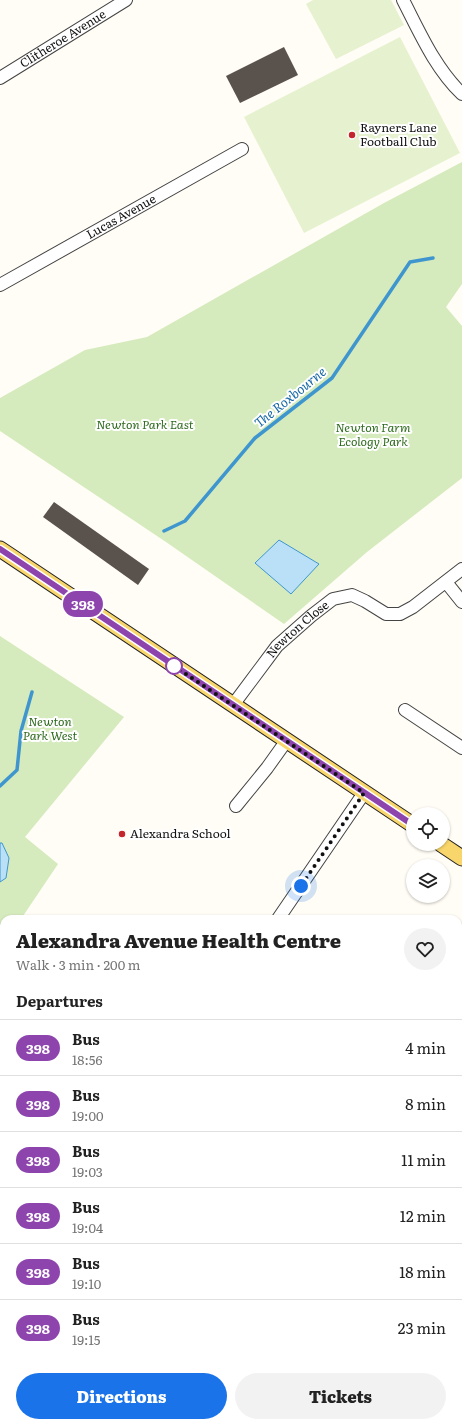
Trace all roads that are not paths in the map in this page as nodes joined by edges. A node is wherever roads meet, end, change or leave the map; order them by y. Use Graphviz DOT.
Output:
graph roads {
  1 [pos="126,0"];
  2 [pos="403,0"];
  3 [pos="0,78"];
  4 [pos="462,94"];
  5 [pos="242,149"];
  6 [pos="0,285"];
  7 [pos="0,549"];
  8 [pos="462,569"];
  9 [pos="446,582"];
  10 [pos="462,602"];
  11 [pos="233,705"];
  12 [pos="405,710"];
  13 [pos="287,740"];
  14 [pos="462,748"];
  15 [pos="364,793"];
  16 [pos="236,806"];
  17 [pos="406,820"];
  18 [pos="450,850"];
  19 [pos="462,858"];
  20 [pos="281,915"];
  1 -- 3 [label="street, Clitheroe Avenue"];
  2 -- 4 [label="street"];
  5 -- 6 [label="street, Lucas Avenue"];
  7 -- 11 [label="main road"];
  8 -- 9 [label="street, Newton Close"];
  9 -- 10 [label="street"];
  9 -- 11 [label="street, Newton Close"];
  11 -- 13 [label="main road"];
  12 -- 14 [label="street"];
  13 -- 15 [label="main road"];
  13 -- 16 [label="street"];
  15 -- 17 [label="main road"];
  15 -- 20 [label="street"];
  18 -- 19 [label="main road"];
}
